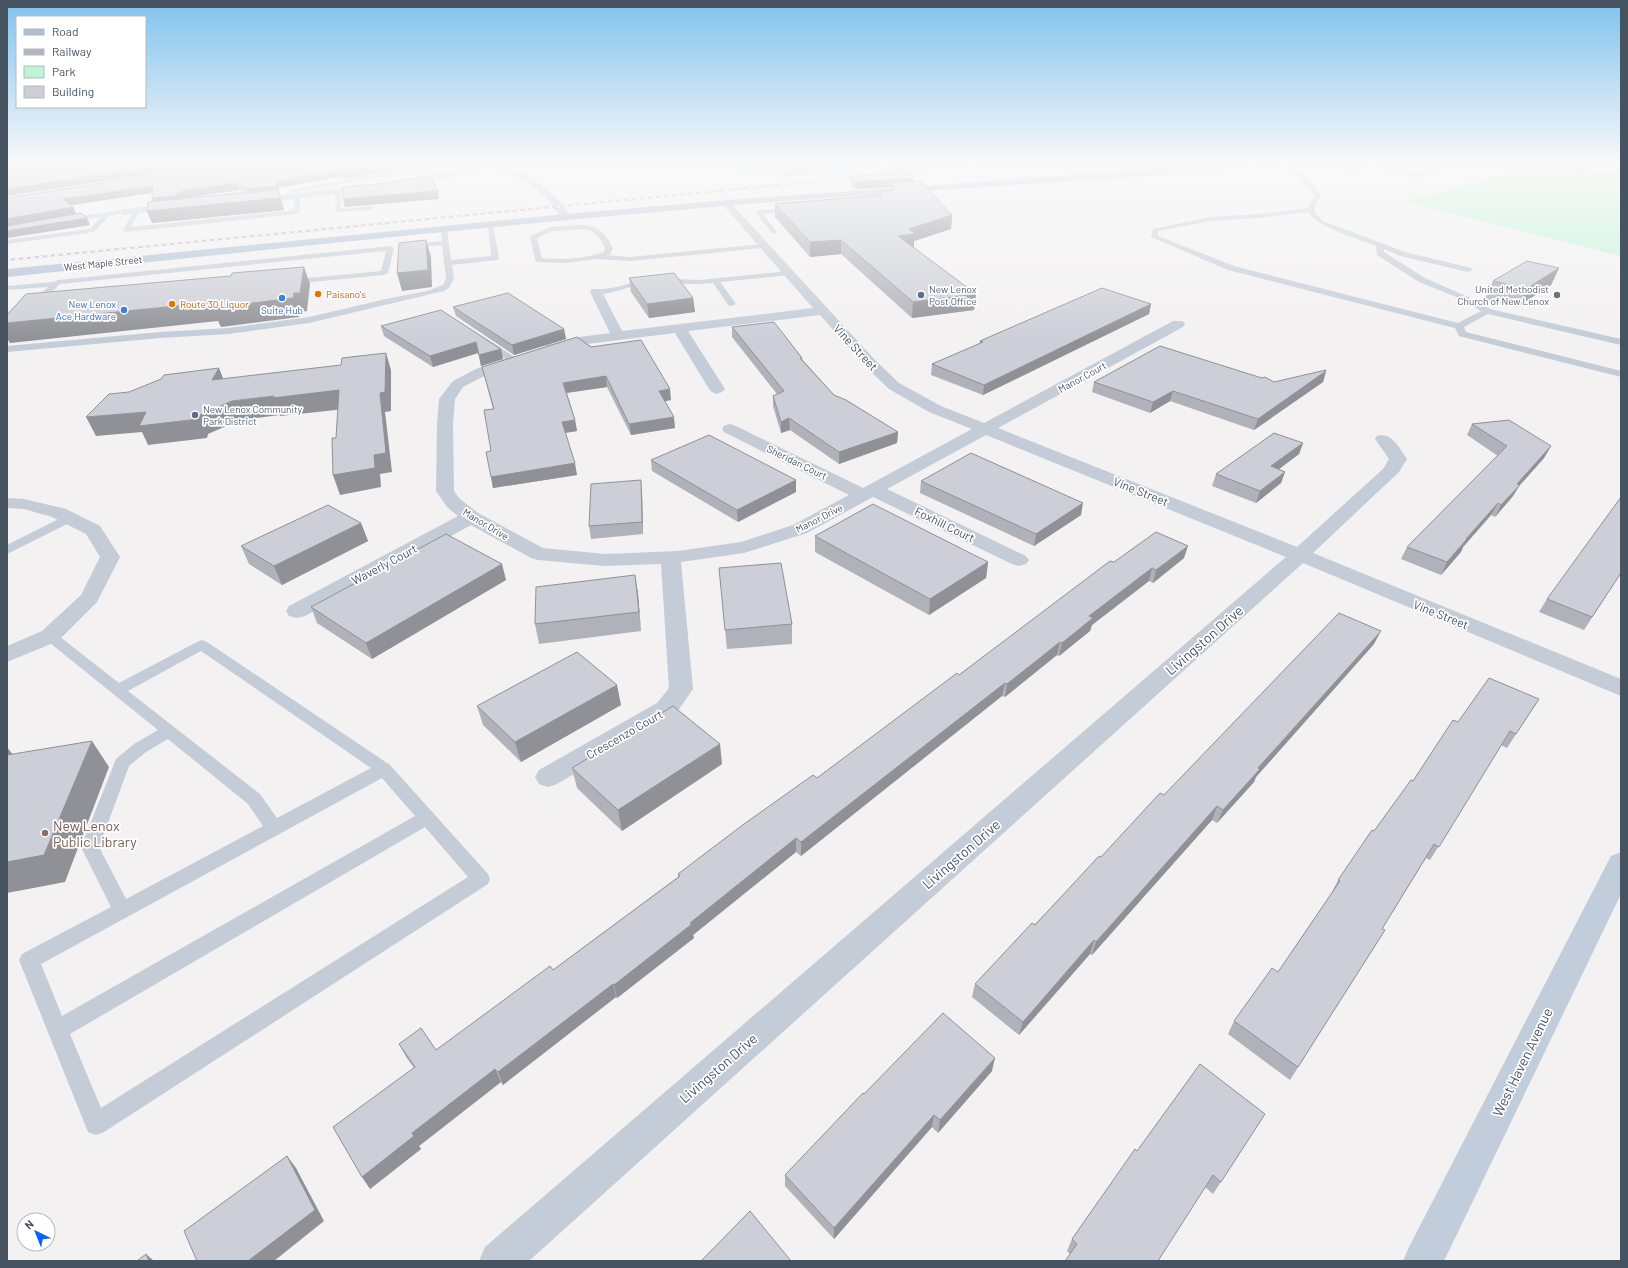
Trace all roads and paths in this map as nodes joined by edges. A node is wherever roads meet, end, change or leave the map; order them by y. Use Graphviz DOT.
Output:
graph roads {
  1 [pos="99,223"];
  2 [pos="130,223"];
  3 [pos="191,223"];
  4 [pos="499,223"];
  5 [pos="565,223"];
  6 [pos="744,223"];
  7 [pos="767,223"];
  8 [pos="1191,223"];
  9 [pos="1324,223"];
  10 [pos="490,224"];
  11 [pos="564,228"];
  12 [pos="444,229"];
  13 [pos="774,232"];
  14 [pos="7,242"];
  15 [pos="446,243"];
  16 [pos="300,244"];
  17 [pos="763,246"];
  18 [pos="1380,246"];
  19 [pos="390,248"];
  20 [pos="161,257"];
  21 [pos="597,257"];
  22 [pos="297,258"];
  23 [pos="448,262"];
  24 [pos="1468,270"];
  25 [pos="151,272"];
  26 [pos="7,273"];
  27 [pos="788,273"];
  28 [pos="715,281"];
  29 [pos="292,282"];
  30 [pos="56,284"];
  31 [pos="7,288"];
  32 [pos="596,292"];
  33 [pos="132,298"];
  34 [pos="732,304"];
  35 [pos="823,311"];
  36 [pos="1487,311"];
  37 [pos="1178,324"];
  38 [pos="1459,326"];
  39 [pos="679,328"];
  40 [pos="475,334"];
  41 [pos="618,336"];
  42 [pos="1621,342"];
  43 [pos="7,349"];
  44 [pos="526,357"];
  45 [pos="1621,374"];
  46 [pos="717,389"];
  47 [pos="730,429"];
  48 [pos="986,429"];
  49 [pos="1383,439"];
  50 [pos="868,492"];
  51 [pos="7,503"];
  52 [pos="471,517"];
  53 [pos="69,518"];
  54 [pos="7,550"];
  55 [pos="1300,555"];
  56 [pos="671,557"];
  57 [pos="1019,560"];
  58 [pos="297,611"];
  59 [pos="50,636"];
  60 [pos="7,655"];
  61 [pos="1621,688"];
  62 [pos="118,690"];
  63 [pos="169,731"];
  64 [pos="384,769"];
  65 [pos="548,777"];
  66 [pos="427,818"];
  67 [pos="274,828"];
  68 [pos="1621,864"];
  69 [pos="122,910"];
  70 [pos="58,1030"];
  71 [pos="499,1261"];
  72 [pos="1423,1261"];
  1 -- 14 [label="lane"];
  2 -- 3 [label="lane"];
  4 -- 10 [label="main road, West Maple Street"];
  5 -- 11 [label="lane"];
  6 -- 17 [label="street, Vine Street"];
  7 -- 13 [label="lane"];
  8 -- 38 [label="lane"];
  9 -- 18 [label="lane"];
  10 -- 12 [label="main road, West Maple Street"];
  10 -- 23 [label="lane"];
  11 -- 21 [label="lane"];
  11 -- 21 [label="lane"];
  12 -- 15 [label="lane"];
  12 -- 16 [label="main road, West Maple Street"];
  15 -- 19 [label="lane"];
  15 -- 23 [label="lane"];
  16 -- 20 [label="main road, West Maple Street"];
  16 -- 22 [label="lane"];
  17 -- 21 [label="lane"];
  17 -- 27 [label="street, Vine Street"];
  18 -- 24 [label="lane"];
  18 -- 36 [label="lane"];
  19 -- 22 [label="lane"];
  19 -- 29 [label="lane"];
  20 -- 25 [label="lane"];
  20 -- 26 [label="main road, West Maple Street"];
  22 -- 25 [label="lane"];
  22 -- 29 [label="lane"];
  23 -- 43 [label="lane"];
  25 -- 30 [label="lane"];
  25 -- 33 [label="lane"];
  27 -- 28 [label="lane"];
  27 -- 35 [label="street, Vine Street"];
  28 -- 32 [label="lane"];
  28 -- 34 [label="lane"];
  29 -- 33 [label="lane"];
  30 -- 31 [label="lane"];
  30 -- 33 [label="lane"];
  32 -- 41 [label="street"];
  35 -- 39 [label="street, Manor Drive"];
  35 -- 48 [label="street, Vine Street"];
  36 -- 38 [label="lane"];
  36 -- 42 [label="lane"];
  37 -- 48 [label="street, Manor Court"];
  38 -- 45 [label="lane"];
  39 -- 41 [label="street, Manor Drive"];
  39 -- 46 [label="street"];
  40 -- 44 [label="lane"];
  41 -- 44 [label="street, Manor Drive"];
  44 -- 52 [label="street, Manor Drive"];
  47 -- 50 [label="street, Sheridan Court"];
  48 -- 50 [label="street, Manor Drive"];
  48 -- 55 [label="street, Vine Street"];
  49 -- 55 [label="street, Livingston Drive"];
  50 -- 56 [label="street, Manor Drive"];
  50 -- 57 [label="street, Foxhill Court"];
  51 -- 53 [label="street"];
  52 -- 56 [label="street, Manor Drive"];
  52 -- 58 [label="street, Waverly Court"];
  53 -- 54 [label="lane"];
  53 -- 59 [label="street"];
  55 -- 61 [label="street, Vine Street"];
  55 -- 71 [label="street, Livingston Drive"];
  56 -- 65 [label="street, Crescenzo Court"];
  59 -- 60 [label="street"];
  59 -- 62 [label="lane"];
  62 -- 63 [label="lane"];
  62 -- 64 [label="lane"];
  63 -- 67 [label="lane"];
  63 -- 69 [label="lane"];
  64 -- 66 [label="lane"];
  64 -- 67 [label="lane"];
  66 -- 70 [label="lane"];
  66 -- 70 [label="lane"];
  67 -- 69 [label="lane"];
  68 -- 72 [label="street, West Haven Avenue"];
  69 -- 70 [label="lane"];
}
